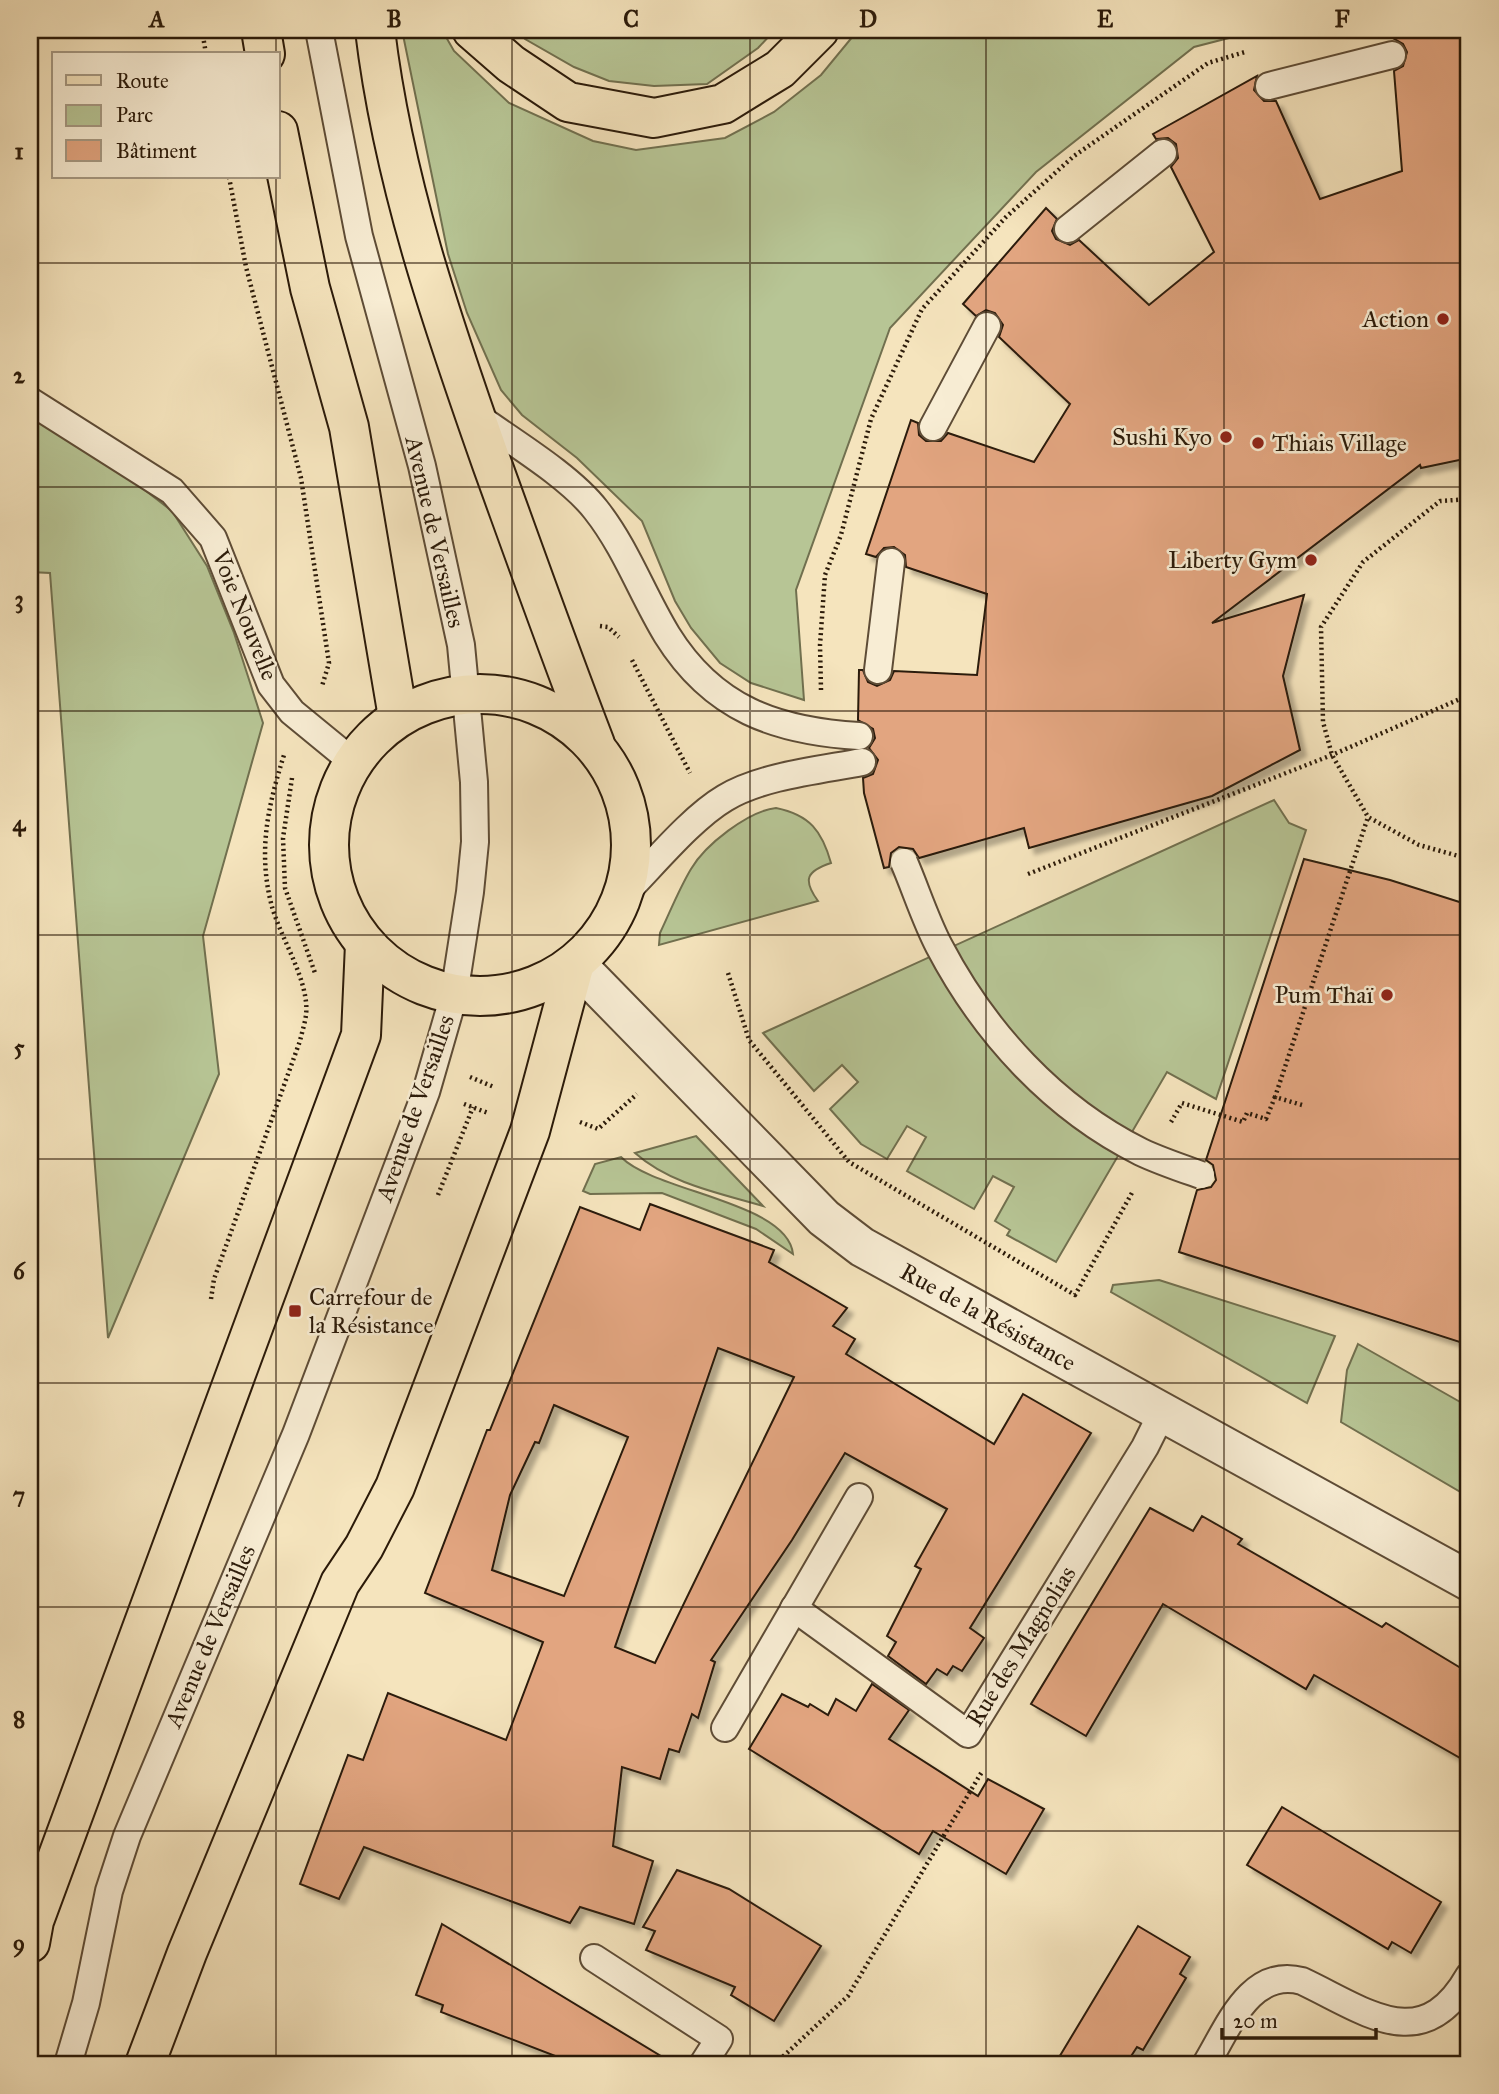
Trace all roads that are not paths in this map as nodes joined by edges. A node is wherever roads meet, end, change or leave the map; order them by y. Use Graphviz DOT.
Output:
graph roads {
  1 [pos="261,30"];
  2 [pos="318,30"];
  3 [pos="375,30"];
  4 [pos="472,30"];
  5 [pos="819,30"];
  6 [pos="265,52"];
  7 [pos="1392,55"];
  8 [pos="1269,86"];
  9 [pos="280,141"];
  10 [pos="1163,153"];
  11 [pos="1068,229"];
  12 [pos="987,326"];
  13 [pos="30,401"];
  14 [pos="474,414"];
  15 [pos="933,427"];
  16 [pos="891,562"];
  17 [pos="878,670"];
  18 [pos="466,693"];
  19 [pos="398,717"];
  20 [pos="595,746"];
  21 [pos="353,762"];
  22 [pos="904,862"];
  23 [pos="623,895"];
  24 [pos="365,944"];
  25 [pos="575,962"];
  26 [pos="454,995"];
  27 [pos="1201,1175"];
  28 [pos="1162,1413"];
  29 [pos="859,1497"];
  30 [pos="1469,1581"];
  31 [pos="794,1608"];
  32 [pos="725,1728"];
  33 [pos="30,1943"];
  34 [pos="594,1958"];
  35 [pos="1469,1976"];
  36 [pos="68,2064"];
  37 [pos="145,2064"];
  38 [pos="703,2064"];
  39 [pos="1206,2064"];
  1 -- 6 [label="main road"];
  2 -- 18 [label="lane, Avenue de Versailles"];
  3 -- 14 [label="main road"];
  4 -- 5 [label="main road"];
  7 -- 8 [label="lane"];
  9 -- 19 [label="main road"];
  10 -- 11 [label="lane"];
  12 -- 15 [label="lane"];
  13 -- 21 [label="lane, Voie Nouvelle"];
  14 -- 20 [label="main road"];
  14 -- 23 [label="lane"];
  16 -- 17 [label="lane"];
  18 -- 19 [label="main road"];
  18 -- 20 [label="main road"];
  18 -- 26 [label="lane, Avenue de Versailles"];
  19 -- 21 [label="main road"];
  20 -- 23 [label="main road"];
  21 -- 24 [label="main road"];
  22 -- 27 [label="lane, bridge"];
  23 -- 25 [label="main road"];
  24 -- 26 [label="main road"];
  24 -- 33 [label="main road"];
  25 -- 26 [label="main road"];
  25 -- 28 [label="street, Rue de la Résistance"];
  25 -- 37 [label="main road"];
  26 -- 36 [label="lane, Avenue de Versailles"];
  28 -- 30 [label="street, Rue de la Résistance"];
  28 -- 31 [label="lane, Rue des Magnolias"];
  29 -- 31 [label="lane"];
  31 -- 32 [label="lane"];
  34 -- 38 [label="lane"];
  35 -- 39 [label="lane"];
}
